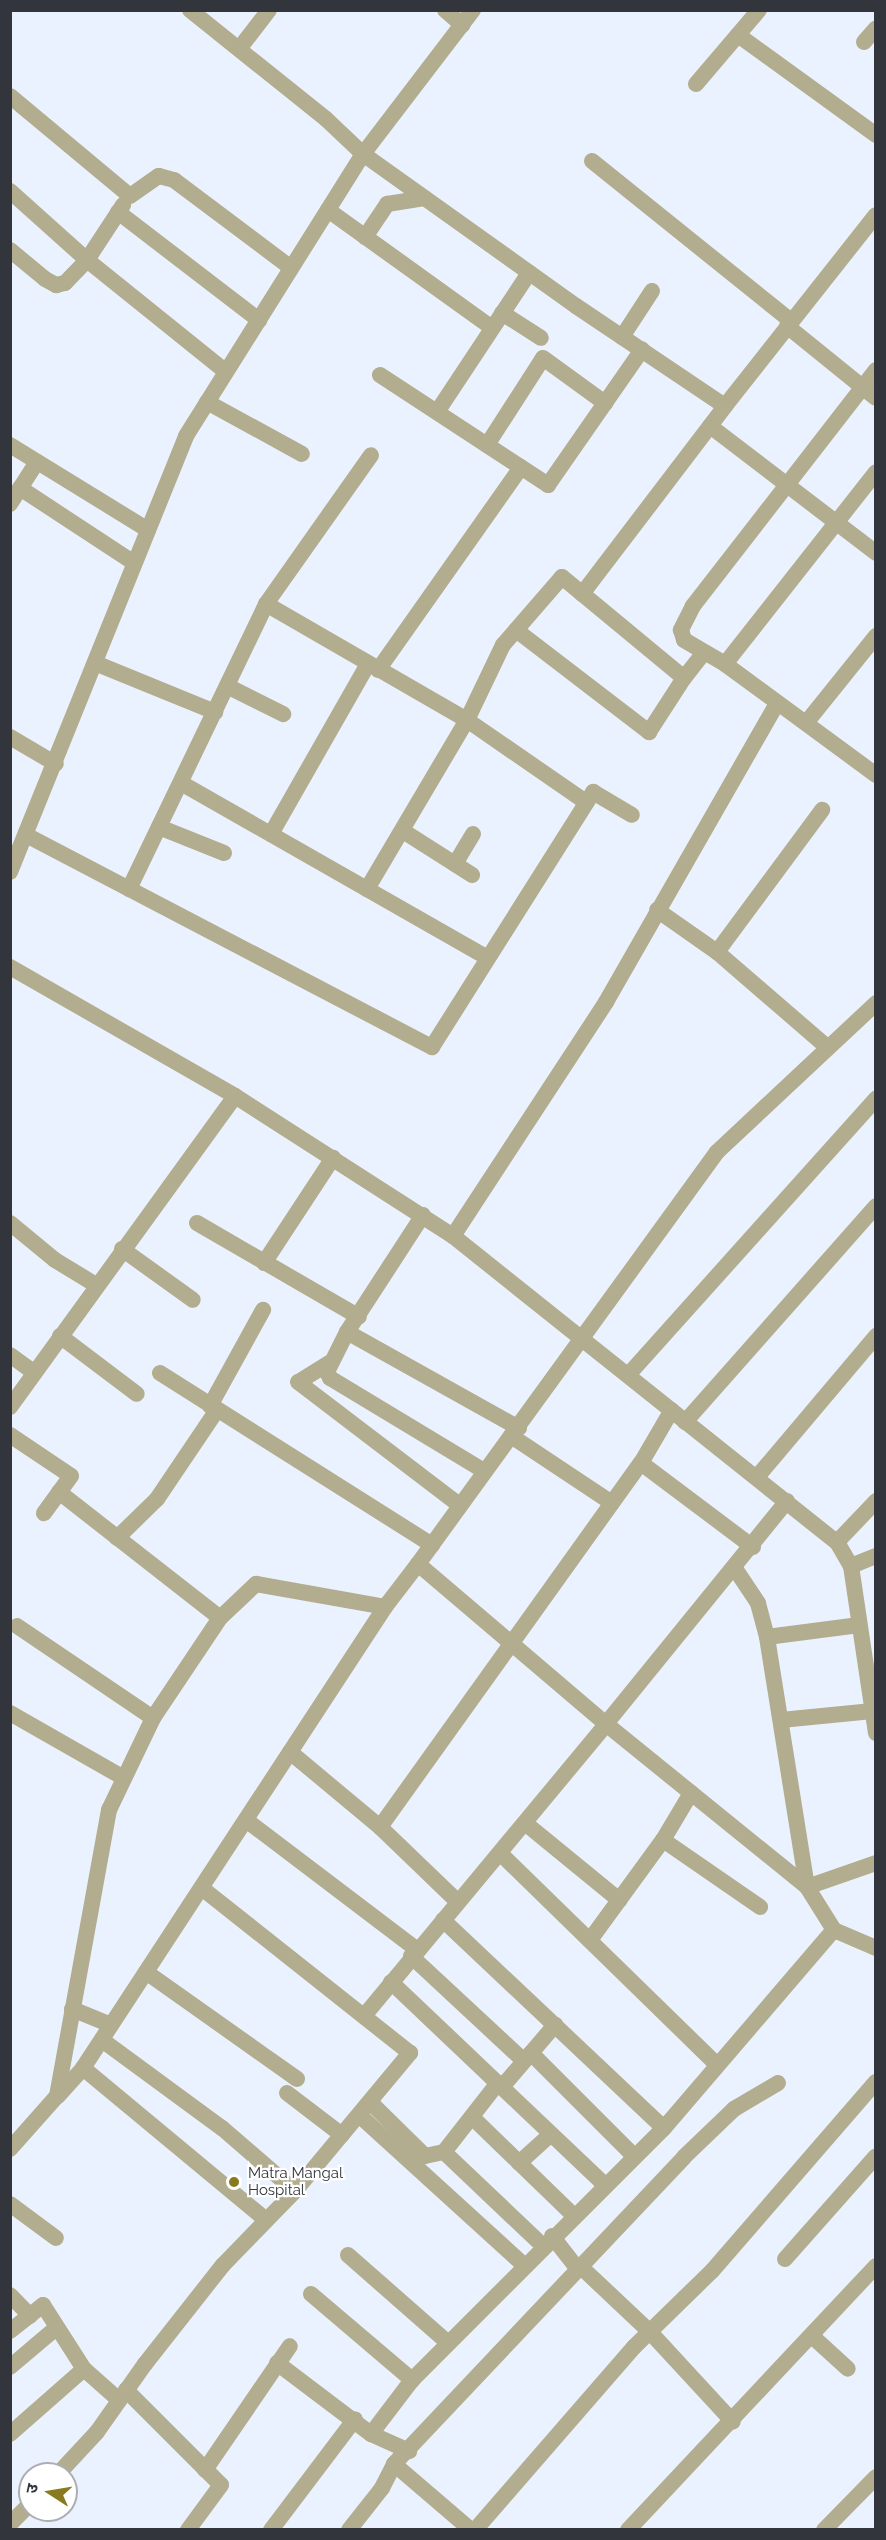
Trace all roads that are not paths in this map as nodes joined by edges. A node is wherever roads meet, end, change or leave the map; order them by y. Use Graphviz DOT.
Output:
graph roads {
  1 [pos="190,10"];
  2 [pos="269,10"];
  3 [pos="445,10"];
  4 [pos="473,10"];
  5 [pos="759,10"];
  6 [pos="462,25"];
  7 [pos="876,28"];
  8 [pos="738,35"];
  9 [pos="864,42"];
  10 [pos="239,49"];
  11 [pos="696,84"];
  12 [pos="10,96"];
  13 [pos="876,135"];
  14 [pos="363,154"];
  15 [pos="592,161"];
  16 [pos="10,191"];
  17 [pos="130,196"];
  18 [pos="425,198"];
  19 [pos="328,210"];
  20 [pos="117,212"];
  21 [pos="876,215"];
  22 [pos="365,237"];
  23 [pos="10,250"];
  24 [pos="87,260"];
  25 [pos="290,267"];
  26 [pos="529,273"];
  27 [pos="652,291"];
  28 [pos="502,314"];
  29 [pos="259,320"];
  30 [pos="789,324"];
  31 [pos="492,328"];
  32 [pos="541,338"];
  33 [pos="622,338"];
  34 [pos="642,350"];
  35 [pos="876,370"];
  36 [pos="225,371"];
  37 [pos="380,375"];
  38 [pos="862,387"];
  39 [pos="876,398"];
  40 [pos="207,402"];
  41 [pos="605,403"];
  42 [pos="725,406"];
  43 [pos="437,412"];
  44 [pos="710,426"];
  45 [pos="10,445"];
  46 [pos="487,445"];
  47 [pos="302,454"];
  48 [pos="371,455"];
  49 [pos="37,462"];
  50 [pos="521,467"];
  51 [pos="876,472"];
  52 [pos="787,486"];
  53 [pos="20,488"];
  54 [pos="10,504"];
  55 [pos="834,521"];
  56 [pos="147,530"];
  57 [pos="876,553"];
  58 [pos="134,562"];
  59 [pos="582,594"];
  60 [pos="266,604"];
  61 [pos="516,630"];
  62 [pos="876,636"];
  63 [pos="703,654"];
  64 [pos="94,663"];
  65 [pos="725,664"];
  66 [pos="373,667"];
  67 [pos="684,678"];
  68 [pos="227,686"];
  69 [pos="777,704"];
  70 [pos="214,712"];
  71 [pos="283,714"];
  72 [pos="466,720"];
  73 [pos="806,723"];
  74 [pos="10,737"];
  75 [pos="56,764"];
  76 [pos="876,775"];
  77 [pos="181,783"];
  78 [pos="586,802"];
  79 [pos="822,810"];
  80 [pos="632,815"];
  81 [pos="159,827"];
  82 [pos="403,831"];
  83 [pos="271,834"];
  84 [pos="473,834"];
  85 [pos="28,836"];
  86 [pos="224,853"];
  87 [pos="454,864"];
  88 [pos="10,872"];
  89 [pos="472,875"];
  90 [pos="129,889"];
  91 [pos="367,889"];
  92 [pos="657,910"];
  93 [pos="717,952"];
  94 [pos="488,958"];
  95 [pos="10,967"];
  96 [pos="876,1003"];
  97 [pos="826,1046"];
  98 [pos="235,1096"];
  99 [pos="876,1099"];
  100 [pos="333,1158"];
  101 [pos="876,1206"];
  102 [pos="423,1215"];
  103 [pos="197,1222"];
  104 [pos="10,1223"];
  105 [pos="453,1236"];
  106 [pos="122,1249"];
  107 [pos="264,1263"];
  108 [pos="96,1284"];
  109 [pos="193,1300"];
  110 [pos="263,1310"];
  111 [pos="358,1317"];
  112 [pos="347,1332"];
  113 [pos="60,1336"];
  114 [pos="581,1336"];
  115 [pos="876,1336"];
  116 [pos="10,1355"];
  117 [pos="329,1363"];
  118 [pos="33,1372"];
  119 [pos="160,1373"];
  120 [pos="629,1374"];
  121 [pos="138,1394"];
  122 [pos="10,1407"];
  123 [pos="213,1408"];
  124 [pos="672,1410"];
  125 [pos="686,1422"];
  126 [pos="515,1432"];
  127 [pos="10,1435"];
  128 [pos="641,1463"];
  129 [pos="484,1471"];
  130 [pos="757,1477"];
  131 [pos="59,1492"];
  132 [pos="787,1501"];
  133 [pos="876,1501"];
  134 [pos="612,1503"];
  135 [pos="458,1504"];
  136 [pos="44,1513"];
  137 [pos="117,1538"];
  138 [pos="837,1542"];
  139 [pos="432,1545"];
  140 [pos="753,1547"];
  141 [pos="876,1556"];
  142 [pos="418,1563"];
  143 [pos="851,1566"];
  144 [pos="734,1567"];
  145 [pos="385,1607"];
  146 [pos="220,1618"];
  147 [pos="860,1625"];
  148 [pos="17,1626"];
  149 [pos="768,1637"];
  150 [pos="514,1643"];
  151 [pos="873,1712"];
  152 [pos="10,1713"];
  153 [pos="153,1718"];
  154 [pos="781,1720"];
  155 [pos="606,1724"];
  156 [pos="876,1733"];
  157 [pos="291,1752"];
  158 [pos="124,1778"];
  159 [pos="691,1793"];
  160 [pos="246,1820"];
  161 [pos="525,1823"];
  162 [pos="380,1827"];
  163 [pos="663,1840"];
  164 [pos="500,1853"];
  165 [pos="876,1863"];
  166 [pos="807,1887"];
  167 [pos="202,1888"];
  168 [pos="619,1900"];
  169 [pos="458,1902"];
  170 [pos="760,1907"];
  171 [pos="442,1920"];
  172 [pos="834,1930"];
  173 [pos="590,1940"];
  174 [pos="876,1948"];
  175 [pos="414,1953"];
  176 [pos="146,1972"];
  177 [pos="391,1982"];
  178 [pos="72,2009"];
  179 [pos="364,2016"];
  180 [pos="111,2025"];
  181 [pos="555,2025"];
  182 [pos="102,2040"];
  183 [pos="527,2057"];
  184 [pos="716,2064"];
  185 [pos="83,2068"];
  186 [pos="297,2079"];
  187 [pos="876,2082"];
  188 [pos="778,2083"];
  189 [pos="500,2085"];
  190 [pos="287,2093"];
  191 [pos="57,2096"];
  192 [pos="364,2109"];
  193 [pos="472,2117"];
  194 [pos="664,2128"];
  195 [pos="551,2134"];
  196 [pos="342,2135"];
  197 [pos="10,2149"];
  198 [pos="444,2152"];
  199 [pos="634,2156"];
  200 [pos="876,2156"];
  201 [pos="519,2163"];
  202 [pos="604,2184"];
  203 [pos="295,2191"];
  204 [pos="10,2204"];
  205 [pos="573,2215"];
  206 [pos="266,2220"];
  207 [pos="56,2238"];
  208 [pos="547,2241"];
  209 [pos="348,2255"];
  210 [pos="785,2259"];
  211 [pos="524,2265"];
  212 [pos="876,2266"];
  213 [pos="579,2267"];
  214 [pos="311,2294"];
  215 [pos="10,2295"];
  216 [pos="30,2316"];
  217 [pos="55,2329"];
  218 [pos="10,2331"];
  219 [pos="650,2332"];
  220 [pos="813,2337"];
  221 [pos="448,2343"];
  222 [pos="291,2346"];
  223 [pos="277,2363"];
  224 [pos="10,2367"];
  225 [pos="84,2369"];
  226 [pos="848,2369"];
  227 [pos="412,2380"];
  228 [pos="123,2395"];
  229 [pos="354,2419"];
  230 [pos="733,2422"];
  231 [pos="10,2433"];
  232 [pos="372,2434"];
  233 [pos="409,2451"];
  234 [pos="69,2462"];
  235 [pos="394,2464"];
  236 [pos="205,2470"];
  237 [pos="876,2477"];
  238 [pos="827,2528"];
  239 [pos="188,2529"];
  240 [pos="271,2529"];
  241 [pos="349,2529"];
  242 [pos="473,2529"];
  243 [pos="628,2529"];
  1 -- 10 [label="street"];
  2 -- 10 [label="street"];
  3 -- 6 [label="street"];
  4 -- 6 [label="street"];
  5 -- 8 [label="street"];
  6 -- 14 [label="street"];
  7 -- 9 [label="street"];
  8 -- 11 [label="street"];
  8 -- 13 [label="street"];
  10 -- 14 [label="street"];
  12 -- 17 [label="street"];
  14 -- 18 [label="street"];
  14 -- 19 [label="street"];
  15 -- 30 [label="street"];
  16 -- 24 [label="street"];
  17 -- 20 [label="street"];
  17 -- 25 [label="street"];
  18 -- 22 [label="street"];
  18 -- 26 [label="street"];
  19 -- 22 [label="street"];
  19 -- 25 [label="street"];
  20 -- 24 [label="street"];
  20 -- 29 [label="street"];
  21 -- 30 [label="street"];
  22 -- 31 [label="street"];
  23 -- 24 [label="street"];
  24 -- 36 [label="street"];
  25 -- 29 [label="street"];
  26 -- 28 [label="street"];
  26 -- 33 [label="street"];
  27 -- 33 [label="street"];
  28 -- 31 [label="street"];
  28 -- 32 [label="street"];
  29 -- 36 [label="street"];
  30 -- 38 [label="street"];
  30 -- 42 [label="street"];
  31 -- 43 [label="street"];
  33 -- 34 [label="street"];
  34 -- 41 [label="street"];
  34 -- 42 [label="street"];
  35 -- 38 [label="street"];
  36 -- 40 [label="street"];
  37 -- 43 [label="street"];
  38 -- 39 [label="street"];
  38 -- 52 [label="street"];
  40 -- 47 [label="street"];
  40 -- 56 [label="street"];
  41 -- 46 [label="street"];
  41 -- 50 [label="street"];
  42 -- 44 [label="street"];
  43 -- 46 [label="street"];
  44 -- 52 [label="street"];
  44 -- 59 [label="street"];
  45 -- 49 [label="street"];
  46 -- 50 [label="street"];
  48 -- 60 [label="street"];
  49 -- 53 [label="street"];
  49 -- 56 [label="street"];
  50 -- 66 [label="street"];
  51 -- 55 [label="street"];
  52 -- 55 [label="street"];
  52 -- 63 [label="street"];
  53 -- 54 [label="street"];
  53 -- 58 [label="street"];
  55 -- 57 [label="street"];
  55 -- 65 [label="street"];
  56 -- 58 [label="street"];
  58 -- 64 [label="street"];
  59 -- 61 [label="street"];
  59 -- 67 [label="street"];
  60 -- 66 [label="street"];
  60 -- 68 [label="street"];
  61 -- 67 [label="street"];
  61 -- 72 [label="street"];
  62 -- 73 [label="street"];
  63 -- 65 [label="street"];
  63 -- 67 [label="street"];
  64 -- 70 [label="street"];
  64 -- 75 [label="street"];
  65 -- 69 [label="street"];
  66 -- 72 [label="street"];
  66 -- 83 [label="street"];
  68 -- 70 [label="street"];
  68 -- 71 [label="street"];
  69 -- 73 [label="street"];
  69 -- 92 [label="street"];
  70 -- 77 [label="street"];
  72 -- 78 [label="street"];
  72 -- 82 [label="street"];
  73 -- 76 [label="street"];
  74 -- 75 [label="street"];
  75 -- 85 [label="street"];
  77 -- 81 [label="street"];
  77 -- 83 [label="street"];
  78 -- 80 [label="street"];
  78 -- 94 [label="street"];
  79 -- 93 [label="street"];
  81 -- 86 [label="street"];
  81 -- 90 [label="street"];
  82 -- 87 [label="street"];
  82 -- 91 [label="street"];
  83 -- 91 [label="street"];
  84 -- 87 [label="street"];
  85 -- 88 [label="street"];
  85 -- 90 [label="street"];
  87 -- 89 [label="street"];
  90 -- 94 [label="street"];
  91 -- 94 [label="street"];
  92 -- 93 [label="street"];
  92 -- 105 [label="street"];
  93 -- 97 [label="street"];
  95 -- 98 [label="street"];
  96 -- 97 [label="street"];
  97 -- 114 [label="street"];
  98 -- 100 [label="street"];
  98 -- 106 [label="street"];
  99 -- 120 [label="street"];
  100 -- 102 [label="street"];
  100 -- 107 [label="street"];
  101 -- 125 [label="street"];
  102 -- 105 [label="street"];
  102 -- 111 [label="street"];
  103 -- 107 [label="street"];
  104 -- 108 [label="street"];
  105 -- 114 [label="street"];
  106 -- 108 [label="street"];
  106 -- 109 [label="street"];
  107 -- 111 [label="street"];
  108 -- 113 [label="street"];
  110 -- 123 [label="street"];
  111 -- 112 [label="street"];
  112 -- 117 [label="street"];
  112 -- 126 [label="street"];
  113 -- 118 [label="street"];
  113 -- 121 [label="street"];
  114 -- 120 [label="street"];
  114 -- 126 [label="street"];
  115 -- 130 [label="street"];
  116 -- 118 [label="street"];
  117 -- 129 [label="street"];
  117 -- 135 [label="street"];
  118 -- 122 [label="street"];
  119 -- 123 [label="street"];
  120 -- 124 [label="street"];
  123 -- 137 [label="street"];
  123 -- 139 [label="street"];
  124 -- 125 [label="street"];
  124 -- 128 [label="street"];
  125 -- 130 [label="street"];
  126 -- 129 [label="street"];
  126 -- 134 [label="street"];
  127 -- 131 [label="street"];
  128 -- 134 [label="street"];
  128 -- 140 [label="street"];
  129 -- 135 [label="street"];
  130 -- 132 [label="street"];
  131 -- 136 [label="street"];
  131 -- 137 [label="street"];
  132 -- 138 [label="street"];
  132 -- 140 [label="street"];
  133 -- 138 [label="street"];
  134 -- 150 [label="street"];
  135 -- 139 [label="street"];
  137 -- 146 [label="street"];
  138 -- 143 [label="street"];
  139 -- 142 [label="street"];
  140 -- 144 [label="street"];
  141 -- 143 [label="street"];
  142 -- 145 [label="street"];
  142 -- 150 [label="street"];
  143 -- 147 [label="street"];
  144 -- 149 [label="street"];
  144 -- 155 [label="street"];
  145 -- 146 [label="street"];
  145 -- 157 [label="street"];
  146 -- 153 [label="street"];
  147 -- 149 [label="street"];
  147 -- 151 [label="street"];
  148 -- 153 [label="street"];
  149 -- 154 [label="street"];
  150 -- 155 [label="street"];
  150 -- 162 [label="street"];
  151 -- 154 [label="street"];
  151 -- 156 [label="street"];
  152 -- 158 [label="street"];
  153 -- 158 [label="street"];
  154 -- 166 [label="street"];
  155 -- 159 [label="street"];
  155 -- 161 [label="street"];
  157 -- 160 [label="street"];
  157 -- 162 [label="street"];
  158 -- 178 [label="street"];
  159 -- 163 [label="street"];
  159 -- 166 [label="street"];
  160 -- 167 [label="street"];
  160 -- 175 [label="street"];
  161 -- 164 [label="street"];
  161 -- 168 [label="street"];
  162 -- 169 [label="street"];
  163 -- 168 [label="street"];
  163 -- 170 [label="street"];
  164 -- 169 [label="street"];
  164 -- 173 [label="street"];
  165 -- 166 [label="street"];
  166 -- 172 [label="street"];
  167 -- 176 [label="street"];
  167 -- 179 [label="street"];
  168 -- 173 [label="street"];
  169 -- 171 [label="street"];
  171 -- 175 [label="street"];
  171 -- 181 [label="street"];
  172 -- 174 [label="street"];
  172 -- 184 [label="street"];
  173 -- 184 [label="street"];
  175 -- 177 [label="street"];
  175 -- 183 [label="street"];
  176 -- 180 [label="street"];
  176 -- 186 [label="street"];
  177 -- 179 [label="street"];
  177 -- 189 [label="street"];
  178 -- 180 [label="street"];
  178 -- 191 [label="street"];
  179 -- 192 [label="street"];
  180 -- 182 [label="street"];
  181 -- 183 [label="street"];
  181 -- 194 [label="street"];
  182 -- 185 [label="street"];
  182 -- 203 [label="street"];
  183 -- 189 [label="street"];
  183 -- 199 [label="street"];
  184 -- 194 [label="street"];
  185 -- 191 [label="street"];
  185 -- 206 [label="street"];
  187 -- 219 [label="street"];
  188 -- 213 [label="street"];
  189 -- 193 [label="street"];
  189 -- 195 [label="street"];
  190 -- 196 [label="street"];
  191 -- 197 [label="street"];
  192 -- 196 [label="street"];
  192 -- 198 [label="street"];
  192 -- 211 [label="street"];
  193 -- 198 [label="street"];
  193 -- 201 [label="street"];
  194 -- 199 [label="street"];
  195 -- 201 [label="street"];
  195 -- 202 [label="street"];
  196 -- 203 [label="street"];
  198 -- 208 [label="street"];
  199 -- 202 [label="street"];
  200 -- 210 [label="street"];
  201 -- 205 [label="street"];
  202 -- 205 [label="street"];
  203 -- 206 [label="street"];
  204 -- 207 [label="street"];
  205 -- 208 [label="street"];
  206 -- 228 [label="street"];
  208 -- 211 [label="street"];
  208 -- 213 [label="street"];
  209 -- 221 [label="street"];
  211 -- 221 [label="street"];
  212 -- 220 [label="street"];
  213 -- 219 [label="street"];
  213 -- 233 [label="street"];
  214 -- 227 [label="street"];
  215 -- 216 [label="street"];
  216 -- 217 [label="street"];
  216 -- 218 [label="street"];
  217 -- 224 [label="street"];
  217 -- 225 [label="street"];
  219 -- 230 [label="street"];
  219 -- 242 [label="street"];
  220 -- 226 [label="street"];
  220 -- 230 [label="street"];
  221 -- 227 [label="street"];
  222 -- 223 [label="street"];
  223 -- 229 [label="street"];
  223 -- 236 [label="street"];
  225 -- 228 [label="street"];
  225 -- 231 [label="street"];
  227 -- 232 [label="street"];
  228 -- 234 [label="street"];
  228 -- 236 [label="street"];
  229 -- 232 [label="street"];
  229 -- 240 [label="street"];
  230 -- 243 [label="street"];
  232 -- 233 [label="street"];
  233 -- 235 [label="street"];
  235 -- 241 [label="street"];
  235 -- 242 [label="street"];
  236 -- 239 [label="street"];
  237 -- 238 [label="street"];
}
